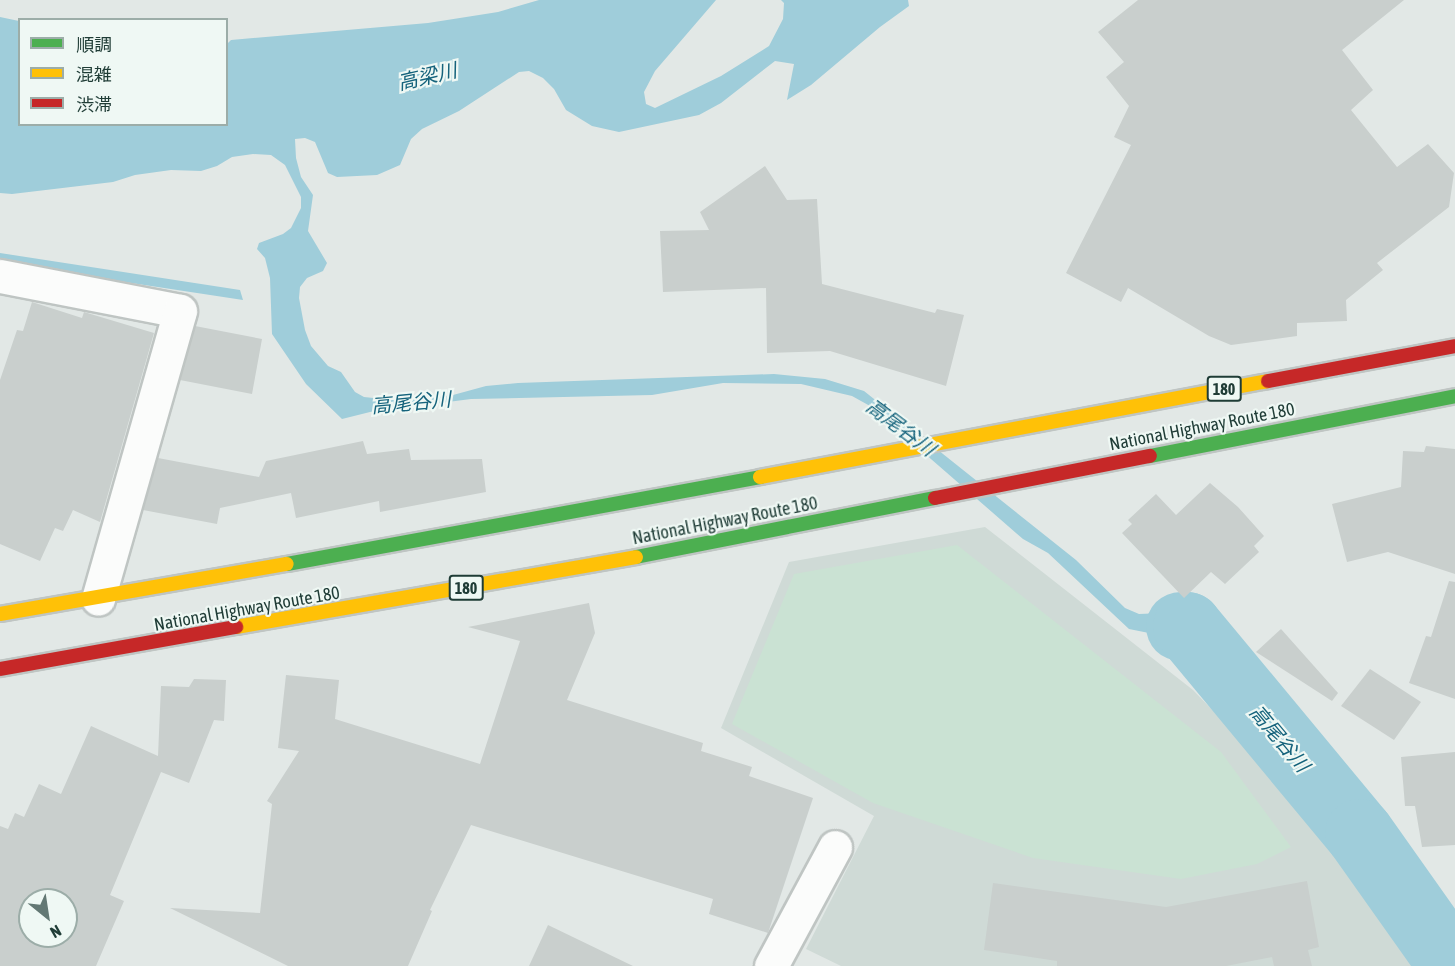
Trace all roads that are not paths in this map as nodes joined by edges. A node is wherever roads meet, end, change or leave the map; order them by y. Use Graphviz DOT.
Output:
graph roads {
  1 [pos="0,276"];
  2 [pos="1455,346"];
  3 [pos="1455,396"];
  4 [pos="98,599"];
  5 [pos="0,614"];
  6 [pos="0,669"];
  7 [pos="835,846"];
  8 [pos="771,966"];
  1 -- 4 [label="street"];
  2 -- 4 [label="highway, National Highway Route 180 / 180"];
  3 -- 6 [label="highway, National Highway Route 180 / 180"];
  4 -- 5 [label="highway, National Highway Route 180 / 180"];
  7 -- 8 [label="street"];
}
